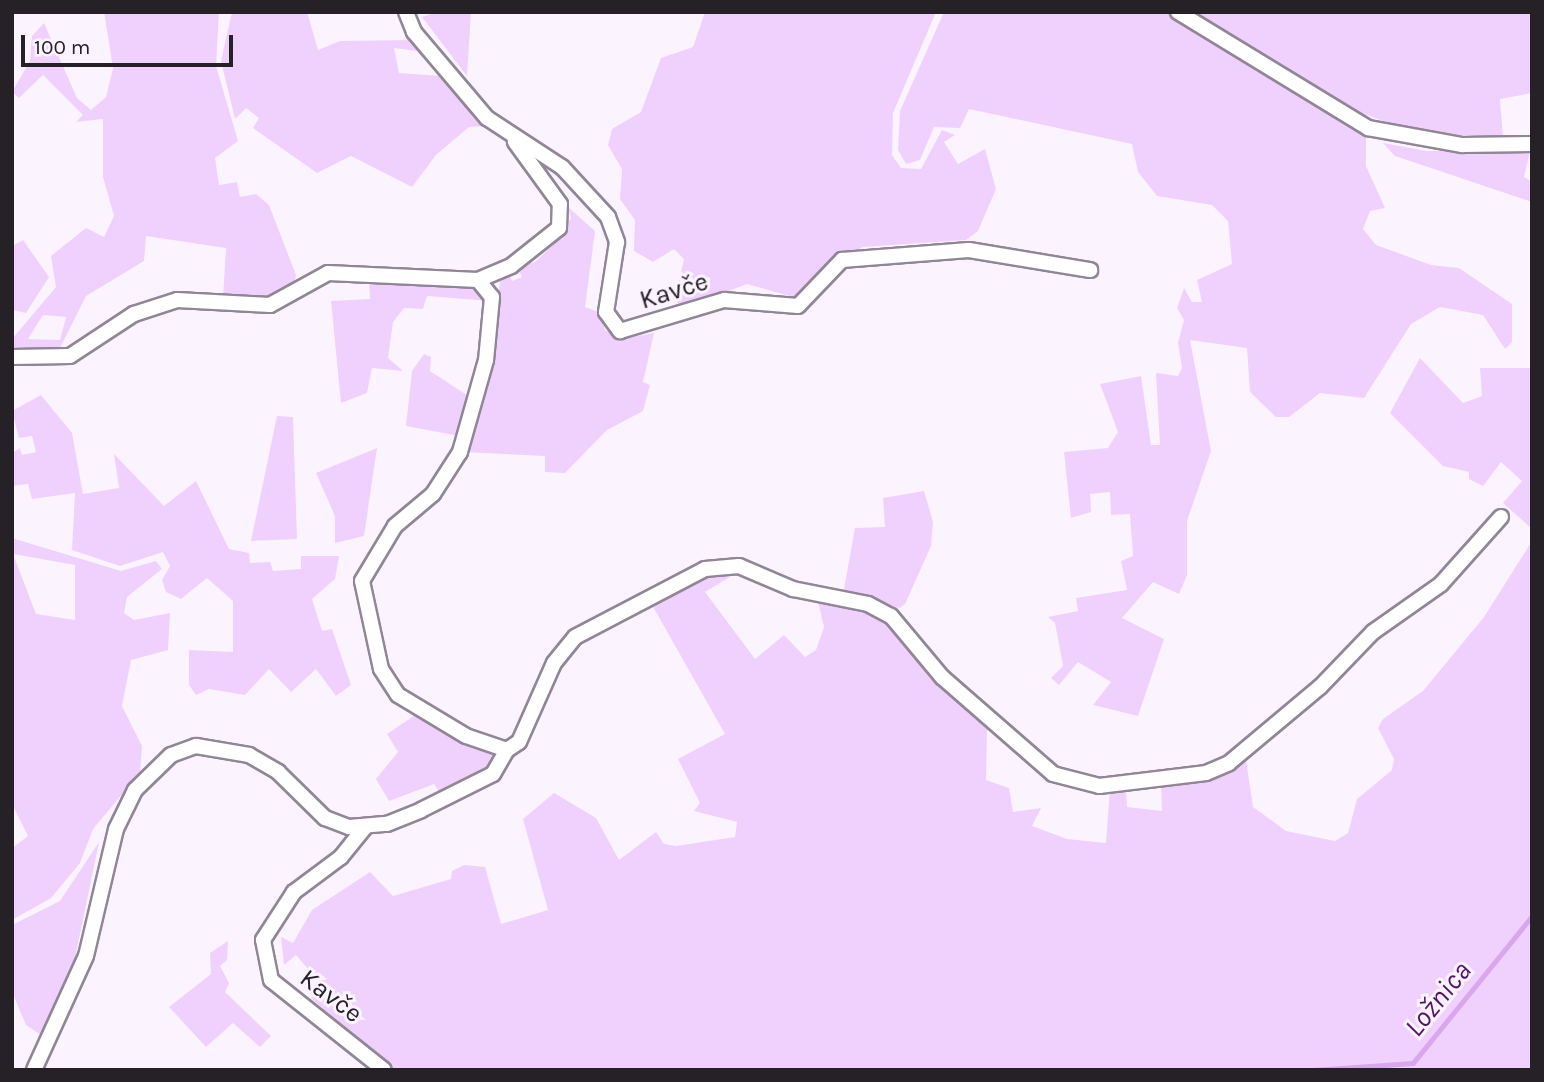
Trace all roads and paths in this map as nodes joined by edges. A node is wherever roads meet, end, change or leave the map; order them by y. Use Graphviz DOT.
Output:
graph roads {
  1 [pos="405,12"];
  2 [pos="1178,12"];
  3 [pos="514,141"];
  4 [pos="1532,144"];
  5 [pos="1090,270"];
  6 [pos="478,280"];
  7 [pos="12,357"];
  8 [pos="1501,517"];
  9 [pos="506,750"];
  10 [pos="366,826"];
  11 [pos="34,1070"];
  12 [pos="384,1070"];
  1 -- 3 [label="street, Kavče"];
  2 -- 4 [label="street"];
  3 -- 5 [label="street, Kavče"];
  3 -- 6 [label="street, Kavče"];
  6 -- 7 [label="street"];
  6 -- 9 [label="street"];
  8 -- 9 [label="street"];
  9 -- 10 [label="street"];
  10 -- 11 [label="street"];
  10 -- 12 [label="street, Kavče"];
}
